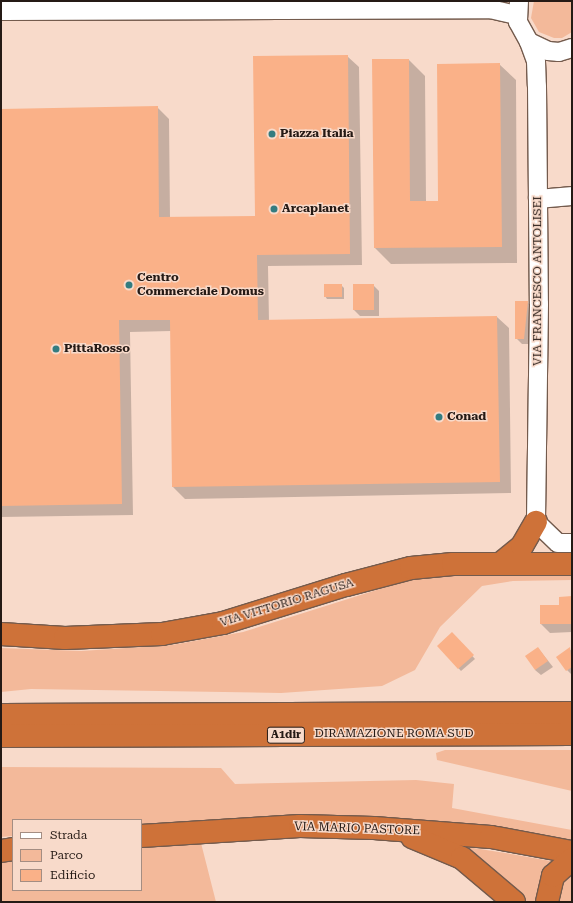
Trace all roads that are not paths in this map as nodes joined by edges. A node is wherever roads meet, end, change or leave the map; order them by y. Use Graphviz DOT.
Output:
graph roads {
  1 [pos="518,8"];
  2 [pos="1,11"];
  3 [pos="529,42"];
  4 [pos="572,48"];
  5 [pos="572,196"];
  6 [pos="538,199"];
  7 [pos="536,522"];
  8 [pos="572,543"];
  9 [pos="500,564"];
  10 [pos="572,564"];
  11 [pos="1,634"];
  12 [pos="572,713"];
  13 [pos="1,715"];
  14 [pos="572,734"];
  15 [pos="1,736"];
  16 [pos="374,828"];
  17 [pos="142,836"];
  18 [pos="12,849"];
  19 [pos="1,850"];
  20 [pos="572,852"];
  21 [pos="572,858"];
  22 [pos="514,902"];
  23 [pos="546,902"];
  1 -- 2 [label="street"];
  1 -- 3 [label="street, VIA FRANCESCO ANTOLISEI"];
  3 -- 4 [label="street"];
  3 -- 6 [label="street, VIA FRANCESCO ANTOLISEI"];
  5 -- 6 [label="street"];
  6 -- 7 [label="street, VIA FRANCESCO ANTOLISEI"];
  7 -- 8 [label="street"];
  7 -- 9 [label="highway"];
  9 -- 10 [label="highway, VIA VITTORIO RAGUSA"];
  9 -- 11 [label="highway, VIA VITTORIO RAGUSA"];
  12 -- 13 [label="highway, DIRAMAZIONE ROMA SUD / A1dir"];
  14 -- 15 [label="highway, DIRAMAZIONE ROMA SUD / A1dir"];
  16 -- 17 [label="highway, VIA MARIO PASTORE"];
  16 -- 20 [label="highway, VIA MARIO PASTORE"];
  16 -- 22 [label="highway"];
  18 -- 19 [label="highway"];
  21 -- 23 [label="highway"];
}
